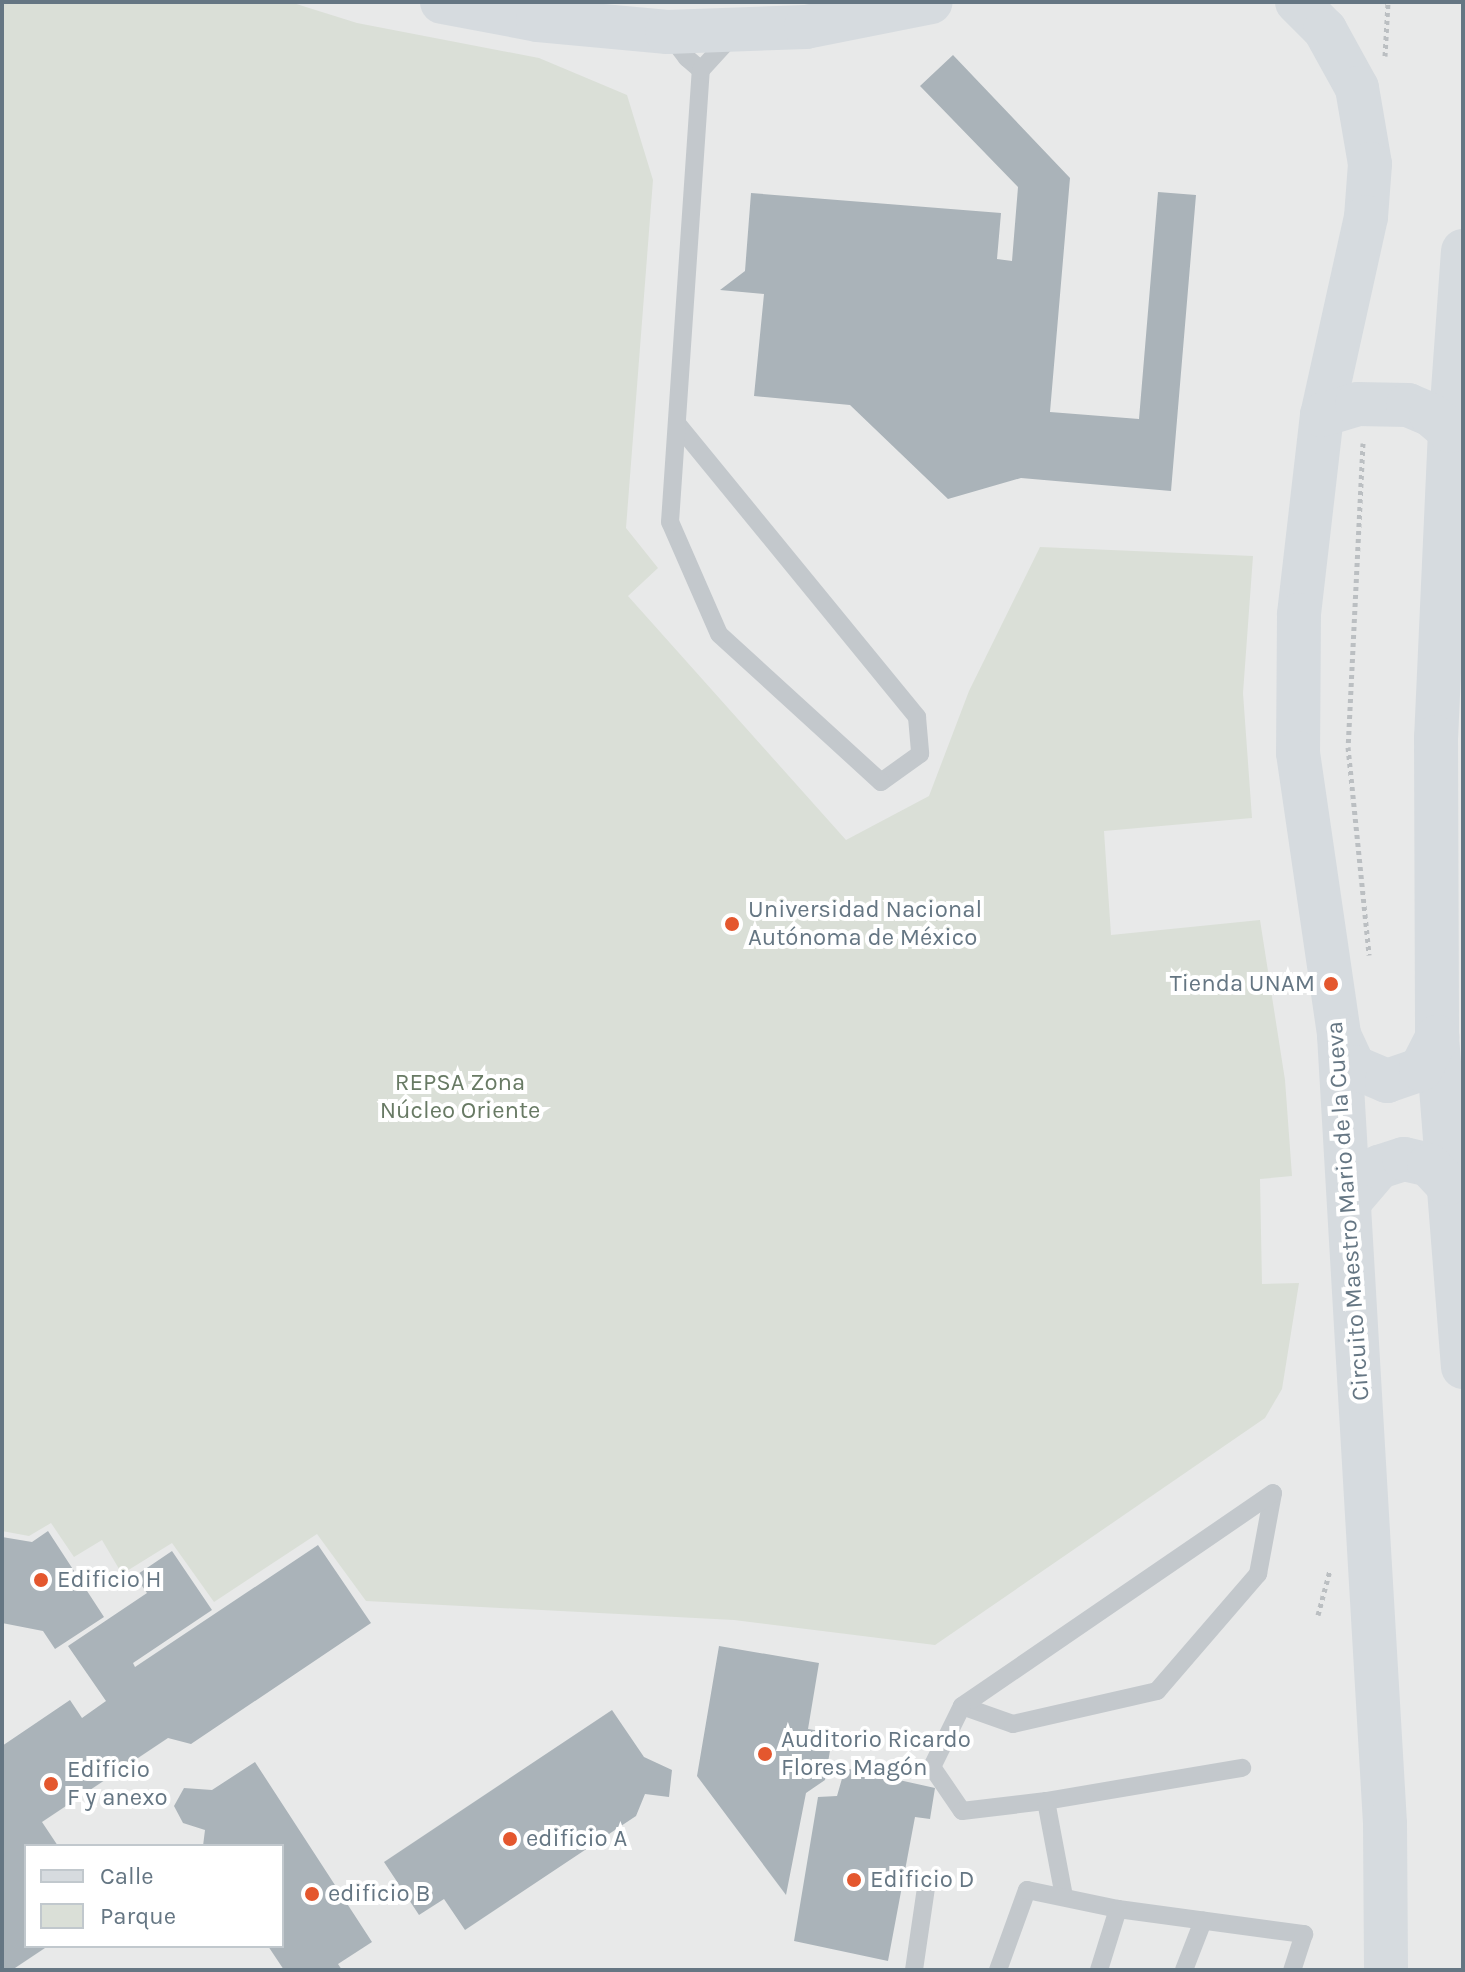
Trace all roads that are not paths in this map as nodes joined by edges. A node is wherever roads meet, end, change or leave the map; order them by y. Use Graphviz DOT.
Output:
graph roads {
  1 [pos="442,2"];
  2 [pos="931,2"];
  3 [pos="1297,2"];
  4 [pos="521,11"];
  5 [pos="740,29"];
  6 [pos="667,32"];
  7 [pos="701,70"];
  8 [pos="1463,251"];
  9 [pos="1322,415"];
  10 [pos="679,426"];
  11 [pos="1450,431"];
  12 [pos="1339,1035"];
  13 [pos="1437,1037"];
  14 [pos="1453,1123"];
  15 [pos="1447,1184"];
  16 [pos="1350,1201"];
  17 [pos="1460,1317"];
  18 [pos="1463,1367"];
  19 [pos="962,1706"];
  20 [pos="1242,1768"];
  21 [pos="1046,1801"];
  22 [pos="927,1881"];
  23 [pos="1064,1896"];
  24 [pos="1118,1909"];
  25 [pos="1203,1921"];
  26 [pos="914,1970"];
  27 [pos="998,1970"];
  28 [pos="1099,1970"];
  29 [pos="1184,1970"];
  30 [pos="1292,1970"];
  31 [pos="1386,1970"];
  1 -- 4 [label="street"];
  2 -- 5 [label="street"];
  3 -- 9 [label="street, Circuito Maestro Mario de la Cueva"];
  4 -- 6 [label="street"];
  5 -- 6 [label="street"];
  5 -- 7 [label="lane"];
  6 -- 7 [label="lane"];
  7 -- 10 [label="lane"];
  8 -- 11 [label="street"];
  9 -- 11 [label="street"];
  9 -- 12 [label="street, Circuito Maestro Mario de la Cueva"];
  10 -- 10 [label="lane"];
  11 -- 13 [label="street"];
  12 -- 13 [label="street"];
  12 -- 16 [label="street, Circuito Maestro Mario de la Cueva"];
  13 -- 14 [label="street"];
  14 -- 15 [label="street"];
  15 -- 16 [label="street"];
  15 -- 17 [label="street"];
  16 -- 31 [label="street, Circuito Maestro Mario de la Cueva"];
  17 -- 18 [label="street"];
  19 -- 19 [label="lane"];
  19 -- 21 [label="lane"];
  20 -- 21 [label="lane"];
  21 -- 23 [label="lane"];
  22 -- 26 [label="lane"];
  23 -- 24 [label="lane"];
  23 -- 27 [label="lane"];
  24 -- 25 [label="lane"];
  24 -- 28 [label="lane"];
  25 -- 29 [label="lane"];
  25 -- 30 [label="lane"];
}
